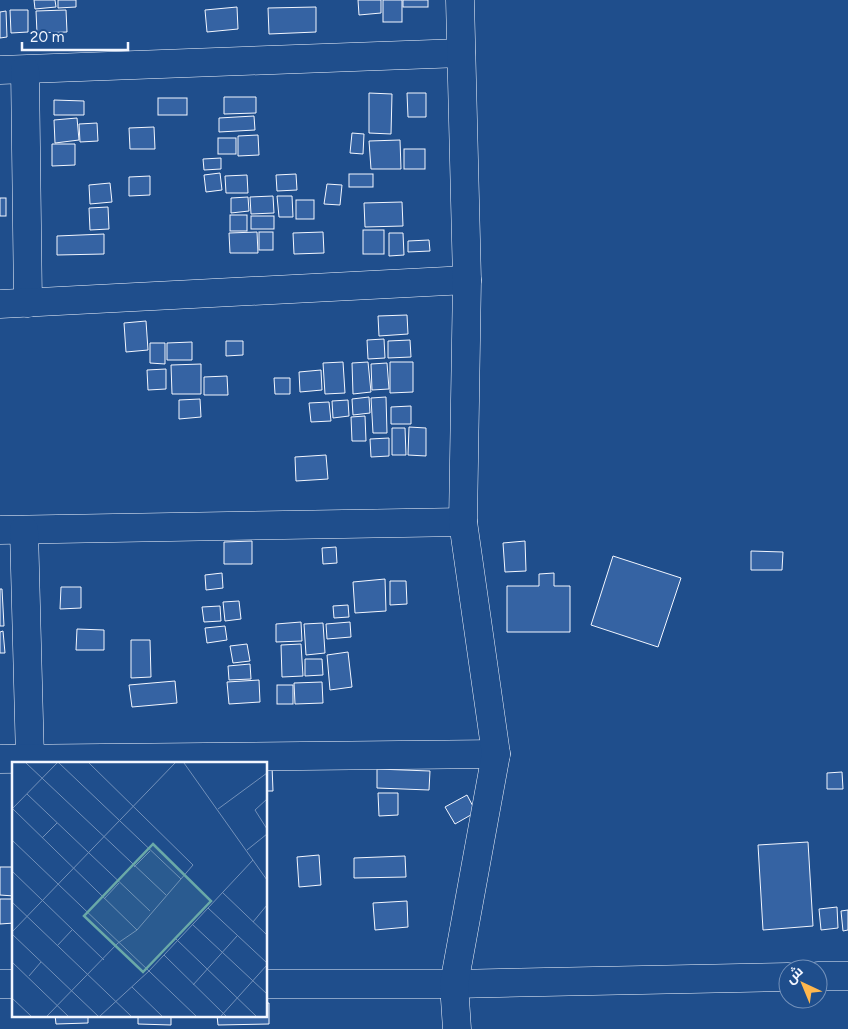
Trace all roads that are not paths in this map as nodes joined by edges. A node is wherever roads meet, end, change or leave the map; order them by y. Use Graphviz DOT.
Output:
graph roads {
  1 [pos="460,0"];
  2 [pos="462,53"];
  3 [pos="12,70"];
  4 [pos="467,280"];
  5 [pos="0,304"];
  6 [pos="28,304"];
  7 [pos="463,522"];
  8 [pos="12,530"];
  9 [pos="496,754"];
  10 [pos="0,759"];
  11 [pos="30,759"];
  12 [pos="828,976"];
  13 [pos="848,976"];
  14 [pos="778,977"];
  15 [pos="268,984"];
  16 [pos="454,984"];
  17 [pos="457,1029"];
  1 -- 2 [label="street"];
  2 -- 3 [label="street"];
  2 -- 4 [label="street"];
  3 -- 6 [label="street"];
  4 -- 6 [label="street"];
  4 -- 7 [label="street"];
  5 -- 6 [label="street"];
  7 -- 8 [label="street"];
  7 -- 9 [label="street"];
  8 -- 11 [label="street"];
  9 -- 11 [label="street"];
  9 -- 16 [label="street"];
  10 -- 11 [label="street"];
  12 -- 13 [label="street"];
  14 -- 16 [label="street"];
  15 -- 16 [label="street"];
  16 -- 17 [label="street"];
}
